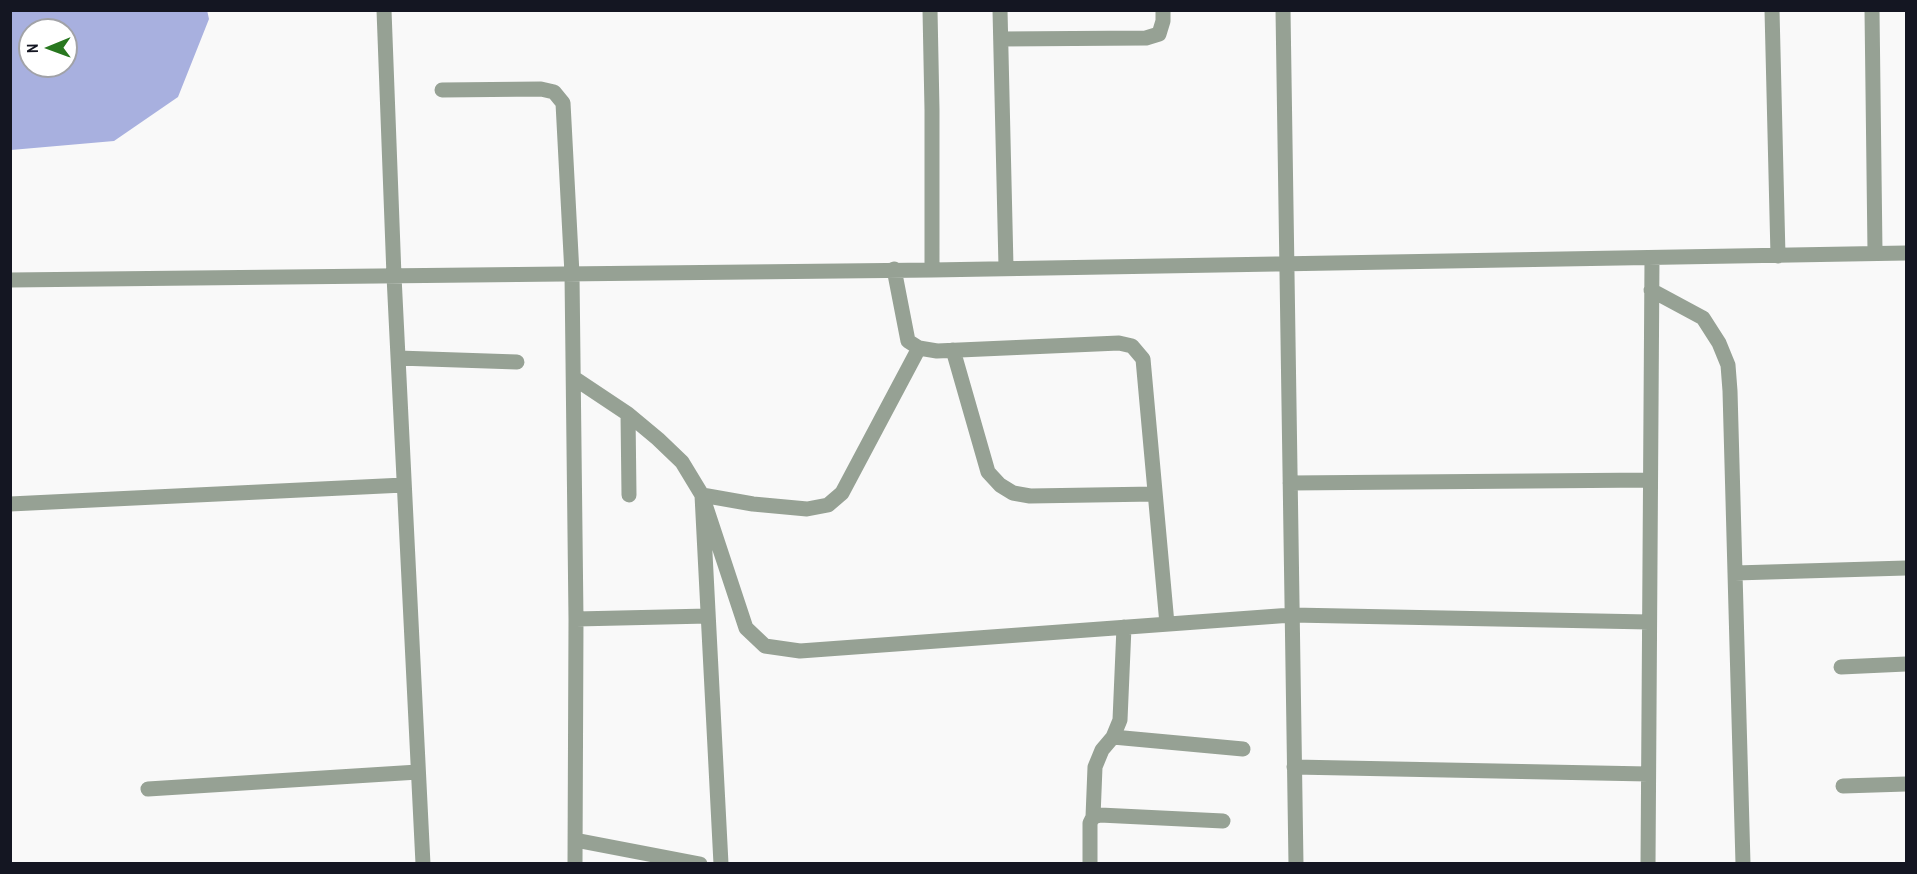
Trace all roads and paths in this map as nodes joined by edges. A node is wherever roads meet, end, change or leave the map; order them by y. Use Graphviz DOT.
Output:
graph roads {
  1 [pos="384,10"];
  2 [pos="930,10"];
  3 [pos="1000,10"];
  4 [pos="1162,10"];
  5 [pos="1283,10"];
  6 [pos="1772,10"];
  7 [pos="1872,10"];
  8 [pos="1001,39"];
  9 [pos="442,90"];
  10 [pos="1875,252"];
  11 [pos="1906,253"];
  12 [pos="1778,256"];
  13 [pos="1652,258"];
  14 [pos="1286,264"];
  15 [pos="1006,267"];
  16 [pos="894,269"];
  17 [pos="932,270"];
  18 [pos="572,274"];
  19 [pos="394,276"];
  20 [pos="10,280"];
  21 [pos="1651,290"];
  22 [pos="919,348"];
  23 [pos="953,350"];
  24 [pos="398,358"];
  25 [pos="517,362"];
  26 [pos="573,378"];
  27 [pos="628,414"];
  28 [pos="1650,480"];
  29 [pos="1290,483"];
  30 [pos="404,485"];
  31 [pos="1155,494"];
  32 [pos="629,495"];
  33 [pos="702,495"];
  34 [pos="10,504"];
  35 [pos="1906,568"];
  36 [pos="1735,573"];
  37 [pos="1292,615"];
  38 [pos="708,616"];
  39 [pos="576,618"];
  40 [pos="1649,622"];
  41 [pos="1167,624"];
  42 [pos="1124,627"];
  43 [pos="1906,664"];
  44 [pos="1842,667"];
  45 [pos="1113,737"];
  46 [pos="1243,749"];
  47 [pos="1294,768"];
  48 [pos="418,772"];
  49 [pos="1648,774"];
  50 [pos="1906,784"];
  51 [pos="1843,786"];
  52 [pos="148,789"];
  53 [pos="1093,817"];
  54 [pos="1223,820"];
  55 [pos="574,840"];
  56 [pos="423,864"];
  57 [pos="575,864"];
  58 [pos="700,864"];
  59 [pos="721,864"];
  60 [pos="1090,864"];
  61 [pos="1296,864"];
  62 [pos="1648,864"];
  63 [pos="1743,864"];
  1 -- 19 [label="street"];
  2 -- 17 [label="street"];
  3 -- 8 [label="street"];
  4 -- 8 [label="street"];
  5 -- 14 [label="street"];
  6 -- 12 [label="street"];
  7 -- 10 [label="street"];
  8 -- 15 [label="street"];
  9 -- 18 [label="street"];
  10 -- 11 [label="street"];
  10 -- 12 [label="street"];
  12 -- 13 [label="street"];
  13 -- 14 [label="street"];
  13 -- 21 [label="street"];
  14 -- 15 [label="street"];
  14 -- 29 [label="street"];
  15 -- 17 [label="street"];
  16 -- 17 [label="street"];
  16 -- 18 [label="street"];
  16 -- 22 [label="street"];
  18 -- 19 [label="street"];
  18 -- 26 [label="street"];
  19 -- 20 [label="street"];
  19 -- 24 [label="street"];
  21 -- 28 [label="street"];
  21 -- 36 [label="street"];
  22 -- 23 [label="street"];
  22 -- 33 [label="street"];
  23 -- 31 [label="street"];
  23 -- 31 [label="street"];
  24 -- 25 [label="street"];
  24 -- 30 [label="street"];
  26 -- 27 [label="street"];
  26 -- 39 [label="street"];
  27 -- 32 [label="street"];
  27 -- 33 [label="street"];
  28 -- 29 [label="street"];
  28 -- 40 [label="street"];
  29 -- 37 [label="street"];
  30 -- 34 [label="street"];
  30 -- 48 [label="street"];
  31 -- 41 [label="street"];
  33 -- 38 [label="street"];
  33 -- 42 [label="street"];
  35 -- 36 [label="street"];
  36 -- 63 [label="street"];
  37 -- 40 [label="street"];
  37 -- 41 [label="street"];
  37 -- 47 [label="street"];
  38 -- 39 [label="street"];
  38 -- 59 [label="street"];
  39 -- 55 [label="street"];
  40 -- 49 [label="street"];
  41 -- 42 [label="street"];
  42 -- 45 [label="street"];
  43 -- 44 [label="street"];
  45 -- 46 [label="street"];
  45 -- 53 [label="street"];
  47 -- 49 [label="street"];
  47 -- 61 [label="street"];
  48 -- 52 [label="street"];
  48 -- 56 [label="street"];
  49 -- 62 [label="street"];
  50 -- 51 [label="street"];
  53 -- 54 [label="street"];
  53 -- 60 [label="street"];
  55 -- 57 [label="street"];
  55 -- 58 [label="street"];
}
